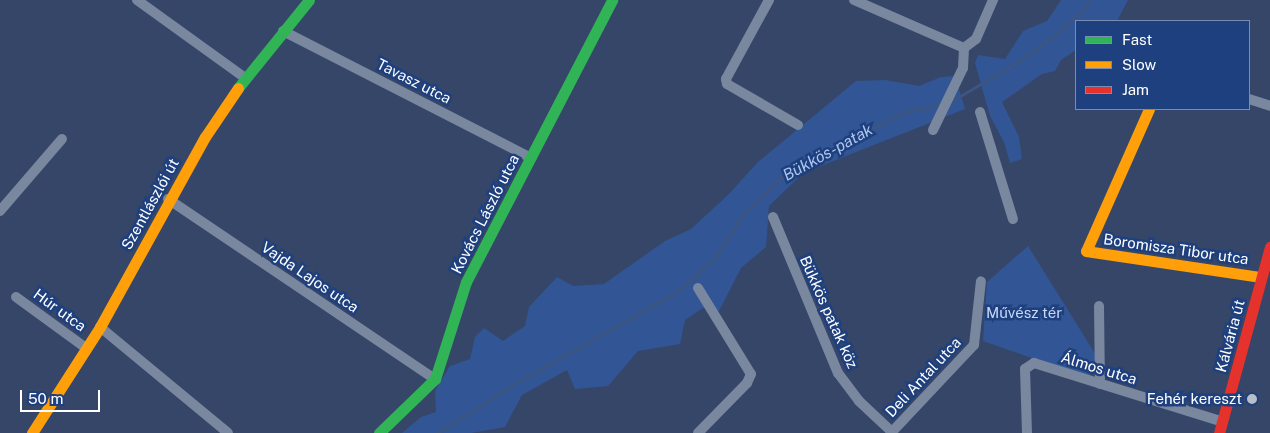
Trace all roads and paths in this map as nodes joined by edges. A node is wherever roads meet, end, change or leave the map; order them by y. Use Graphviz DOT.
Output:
graph roads {
  1 [pos="137,0"];
  2 [pos="309,0"];
  3 [pos="612,0"];
  4 [pos="769,0"];
  5 [pos="854,0"];
  6 [pos="993,0"];
  7 [pos="283,31"];
  8 [pos="964,48"];
  9 [pos="245,78"];
  10 [pos="1250,99"];
  11 [pos="1270,106"];
  12 [pos="1149,110"];
  13 [pos="980,112"];
  14 [pos="798,125"];
  15 [pos="932,130"];
  16 [pos="62,139"];
  17 [pos="531,158"];
  18 [pos="168,199"];
  19 [pos="0,211"];
  20 [pos="773,217"];
  21 [pos="1013,219"];
  22 [pos="1270,248"];
  23 [pos="1261,277"];
  24 [pos="981,281"];
  25 [pos="698,288"];
  26 [pos="16,297"];
  27 [pos="1099,306"];
  28 [pos="100,327"];
  29 [pos="86,348"];
  30 [pos="435,379"];
  31 [pos="1100,384"];
  32 [pos="1221,428"];
  33 [pos="891,432"];
  34 [pos="32,433"];
  35 [pos="228,433"];
  36 [pos="379,433"];
  37 [pos="698,433"];
  38 [pos="1027,433"];
  1 -- 9 [label="street"];
  2 -- 7 [label="street, Szentlászlói út"];
  3 -- 17 [label="street, Kovács László utca"];
  4 -- 14 [label="street"];
  5 -- 8 [label="street"];
  6 -- 8 [label="street"];
  7 -- 9 [label="street, Szentlászlói út"];
  7 -- 17 [label="street, Tavasz utca"];
  8 -- 15 [label="street"];
  9 -- 18 [label="street, Szentlászlói út"];
  10 -- 11 [label="street"];
  12 -- 23 [label="street, Boromisza Tibor utca"];
  13 -- 21 [label="street"];
  16 -- 19 [label="street"];
  17 -- 30 [label="street, Kovács László utca"];
  18 -- 28 [label="street, Szentlászlói út"];
  18 -- 30 [label="street, Vajda Lajos utca"];
  20 -- 33 [label="street, Bükkös patak köz"];
  22 -- 23 [label="street, Kálvária út"];
  23 -- 32 [label="street, Kálvária út"];
  24 -- 33 [label="street, Deli Antal utca"];
  25 -- 37 [label="street"];
  26 -- 29 [label="street, Húr utca"];
  27 -- 31 [label="street"];
  28 -- 29 [label="street, Szentlászlói út"];
  28 -- 35 [label="street"];
  29 -- 34 [label="street, Szentlászlói út"];
  30 -- 36 [label="street, Kovács László utca"];
  31 -- 32 [label="street, Álmos utca"];
  31 -- 38 [label="street, Álmos utca"];
}
